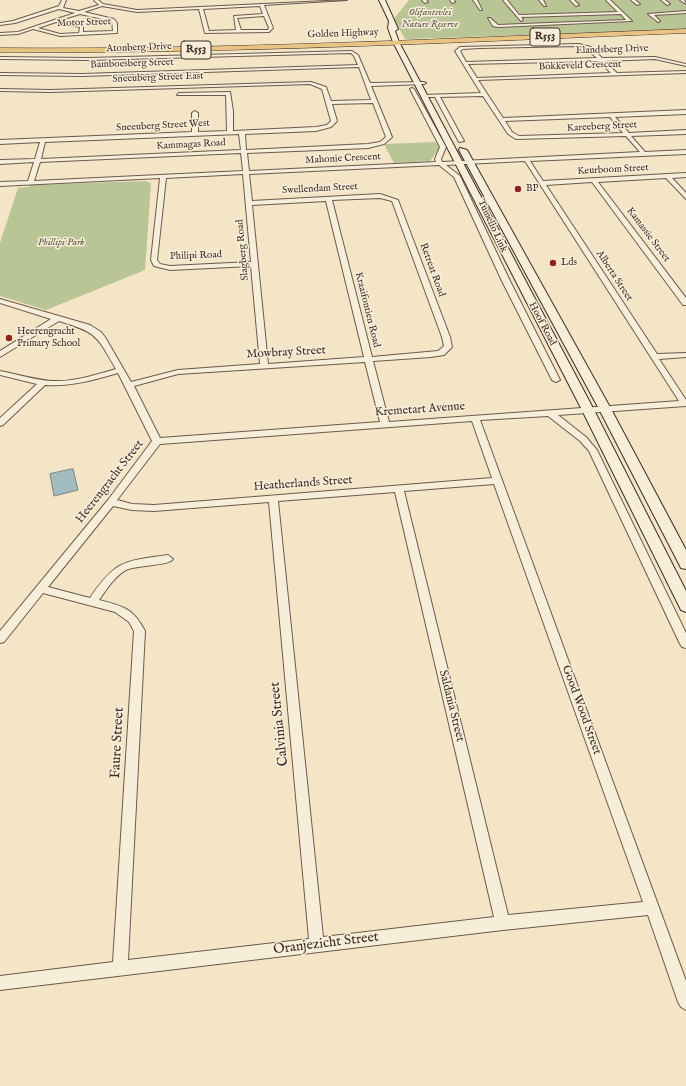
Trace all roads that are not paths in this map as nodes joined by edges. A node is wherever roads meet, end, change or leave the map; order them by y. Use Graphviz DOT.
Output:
graph roads {
  1 [pos="64,0"];
  2 [pos="96,0"];
  3 [pos="137,0"];
  4 [pos="151,0"];
  5 [pos="221,0"];
  6 [pos="344,0"];
  7 [pos="382,0"];
  8 [pos="475,0"];
  9 [pos="505,0"];
  10 [pos="541,0"];
  11 [pos="572,0"];
  12 [pos="608,0"];
  13 [pos="633,0"];
  14 [pos="663,0"];
  15 [pos="682,0"];
  16 [pos="326,1"];
  17 [pos="686,3"];
  18 [pos="638,4"];
  19 [pos="668,4"];
  20 [pos="102,5"];
  21 [pos="262,5"];
  22 [pos="545,5"];
  23 [pos="576,5"];
  24 [pos="223,7"];
  25 [pos="59,8"];
  26 [pos="201,8"];
  27 [pos="482,8"];
  28 [pos="681,12"];
  29 [pos="686,12"];
  30 [pos="80,13"];
  31 [pos="622,13"];
  32 [pos="265,15"];
  33 [pos="518,16"];
  34 [pos="686,17"];
  35 [pos="489,19"];
  36 [pos="57,20"];
  37 [pos="658,21"];
  38 [pos="0,24"];
  39 [pos="525,25"];
  40 [pos="34,28"];
  41 [pos="686,31"];
  42 [pos="239,32"];
  43 [pos="0,34"];
  44 [pos="80,34"];
  45 [pos="686,36"];
  46 [pos="403,47"];
  47 [pos="0,51"];
  48 [pos="234,55"];
  49 [pos="0,58"];
  50 [pos="679,58"];
  51 [pos="88,59"];
  52 [pos="601,60"];
  53 [pos="671,60"];
  54 [pos="465,63"];
  55 [pos="684,64"];
  56 [pos="360,66"];
  57 [pos="84,70"];
  58 [pos="234,70"];
  59 [pos="686,72"];
  60 [pos="0,74"];
  61 [pos="615,74"];
  62 [pos="475,79"];
  63 [pos="234,85"];
  64 [pos="368,85"];
  65 [pos="418,85"];
  66 [pos="203,86"];
  67 [pos="0,90"];
  68 [pos="78,90"];
  69 [pos="203,92"];
  70 [pos="179,94"];
  71 [pos="484,94"];
  72 [pos="431,96"];
  73 [pos="374,101"];
  74 [pos="329,103"];
  75 [pos="686,112"];
  76 [pos="195,113"];
  77 [pos="612,115"];
  78 [pos="501,120"];
  79 [pos="230,132"];
  80 [pos="242,132"];
  81 [pos="686,132"];
  82 [pos="196,134"];
  83 [pos="628,134"];
  84 [pos="43,140"];
  85 [pos="461,141"];
  86 [pos="0,142"];
  87 [pos="244,151"];
  88 [pos="686,152"];
  89 [pos="644,154"];
  90 [pos="526,159"];
  91 [pos="38,160"];
  92 [pos="0,162"];
  93 [pos="465,162"];
  94 [pos="438,163"];
  95 [pos="246,172"];
  96 [pos="686,175"];
  97 [pos="163,176"];
  98 [pos="667,176"];
  99 [pos="594,180"];
  100 [pos="31,182"];
  101 [pos="541,183"];
  102 [pos="0,184"];
  103 [pos="686,197"];
  104 [pos="393,198"];
  105 [pos="329,199"];
  106 [pos="248,202"];
  107 [pos="254,264"];
  108 [pos="0,301"];
  109 [pos="686,302"];
  110 [pos="58,318"];
  111 [pos="446,351"];
  112 [pos="0,355"];
  113 [pos="686,355"];
  114 [pos="654,357"];
  115 [pos="369,360"];
  116 [pos="264,366"];
  117 [pos="121,370"];
  118 [pos="0,373"];
  119 [pos="556,380"];
  120 [pos="43,382"];
  121 [pos="129,385"];
  122 [pos="685,403"];
  123 [pos="605,409"];
  124 [pos="588,410"];
  125 [pos="550,413"];
  126 [pos="476,418"];
  127 [pos="0,423"];
  128 [pos="385,425"];
  129 [pos="157,441"];
  130 [pos="498,481"];
  131 [pos="399,489"];
  132 [pos="273,499"];
  133 [pos="111,502"];
  134 [pos="168,559"];
  135 [pos="686,564"];
  136 [pos="42,589"];
  137 [pos="93,601"];
  138 [pos="686,606"];
  139 [pos="0,638"];
  140 [pos="686,644"];
  141 [pos="652,908"];
  142 [pos="503,923"];
  143 [pos="317,946"];
  144 [pos="120,968"];
  145 [pos="0,983"];
  146 [pos="686,1002"];
  1 -- 25 [label="street"];
  2 -- 20 [label="street"];
  3 -- 4 [label="street"];
  5 -- 24 [label="street"];
  6 -- 16 [label="street"];
  7 -- 46 [label="main road, Hoof Road"];
  8 -- 27 [label="street"];
  9 -- 33 [label="street"];
  10 -- 22 [label="street"];
  11 -- 23 [label="street"];
  12 -- 31 [label="street"];
  13 -- 18 [label="street"];
  14 -- 19 [label="street"];
  15 -- 17 [label="street"];
  16 -- 21 [label="street"];
  20 -- 26 [label="street"];
  20 -- 30 [label="street"];
  21 -- 24 [label="street"];
  21 -- 32 [label="street"];
  24 -- 26 [label="street"];
  25 -- 30 [label="street, Motor Street"];
  25 -- 38 [label="street"];
  26 -- 42 [label="street"];
  28 -- 29 [label="street"];
  28 -- 34 [label="street"];
  28 -- 37 [label="street"];
  30 -- 36 [label="street"];
  30 -- 44 [label="street, Motor Street"];
  31 -- 33 [label="street"];
  31 -- 39 [label="street"];
  32 -- 42 [label="street"];
  32 -- 42 [label="street"];
  33 -- 39 [label="street"];
  35 -- 39 [label="street"];
  36 -- 40 [label="street"];
  36 -- 44 [label="street"];
  40 -- 43 [label="street"];
  40 -- 44 [label="street, Motor Street"];
  41 -- 46 [label="main road, Golden Highway / R553"];
  45 -- 46 [label="main road, R553"];
  46 -- 47 [label="main road, Golden Highway / R553"];
  46 -- 47 [label="main road, Golden Highway / R553"];
  46 -- 65 [label="main road, Hoof Road"];
  48 -- 51 [label="street, Atonberg Drive"];
  48 -- 56 [label="street, Atonberg Drive"];
  48 -- 58 [label="street"];
  49 -- 51 [label="street, Atonberg Drive"];
  50 -- 53 [label="street"];
  51 -- 57 [label="street"];
  52 -- 53 [label="street, Elandsberg Drive"];
  52 -- 54 [label="street, Elandsberg Drive"];
  52 -- 54 [label="street"];
  52 -- 61 [label="street"];
  53 -- 55 [label="street, Elandsberg Drive"];
  54 -- 62 [label="street"];
  56 -- 58 [label="street, Bamboesberg Street"];
  56 -- 64 [label="street"];
  57 -- 58 [label="street, Bamboesberg Street"];
  57 -- 60 [label="street, Bamboesberg Street"];
  57 -- 68 [label="street"];
  58 -- 63 [label="street"];
  59 -- 61 [label="street, Bokkeveld Crescent"];
  61 -- 62 [label="street, Bokkeveld Crescent"];
  62 -- 71 [label="street"];
  63 -- 66 [label="street, Sneeuberg Street East"];
  63 -- 74 [label="street, Sneeuberg Street East"];
  64 -- 65 [label="street"];
  64 -- 73 [label="street"];
  65 -- 72 [label="main road, Hoof Road"];
  65 -- 94 [label="street"];
  66 -- 68 [label="street, Sneeuberg Street East"];
  66 -- 69 [label="street"];
  67 -- 68 [label="street, Sneeuberg Street East"];
  69 -- 70 [label="street"];
  69 -- 79 [label="street"];
  71 -- 72 [label="street"];
  71 -- 78 [label="street"];
  72 -- 85 [label="street"];
  72 -- 93 [label="main road, Hoof Road"];
  73 -- 74 [label="street"];
  73 -- 87 [label="street, Kammagas Road"];
  74 -- 80 [label="street, Sneeuberg Street West"];
  75 -- 77 [label="street"];
  76 -- 82 [label="street"];
  77 -- 78 [label="street"];
  77 -- 83 [label="street"];
  78 -- 83 [label="street, Kareeberg Street"];
  79 -- 80 [label="street, Sneeuberg Street West"];
  79 -- 82 [label="street, Sneeuberg Street West"];
  80 -- 87 [label="street, Slagberg Road"];
  81 -- 83 [label="street, Kareeberg Street"];
  82 -- 84 [label="street, Sneeuberg Street West"];
  83 -- 89 [label="street"];
  84 -- 86 [label="street, Sneeuberg Street West"];
  84 -- 91 [label="street"];
  87 -- 91 [label="street, Kammagas Road"];
  87 -- 95 [label="street, Slagberg Road"];
  88 -- 89 [label="street, Mahonie Crescent"];
  89 -- 90 [label="street, Mahonie Crescent"];
  90 -- 93 [label="street, Mahonie Crescent"];
  90 -- 101 [label="street, Alberta Street"];
  91 -- 92 [label="street, Kammagas Road"];
  91 -- 100 [label="street"];
  93 -- 94 [label="street, Mahonie Crescent"];
  93 -- 123 [label="main road, Hoof Road"];
  93 -- 124 [label="main road, Hoof Road"];
  94 -- 95 [label="street, Mahonie Crescent"];
  94 -- 119 [label="street, Tumello Link"];
  95 -- 97 [label="street, Mahonie Crescent"];
  95 -- 106 [label="street, Slagberg Road"];
  96 -- 98 [label="street, Keurboom Street"];
  97 -- 100 [label="street, Mahonie Crescent"];
  97 -- 107 [label="street, Philipi Road"];
  98 -- 99 [label="street, Keurboom Street"];
  98 -- 103 [label="street"];
  99 -- 101 [label="street, Keurboom Street"];
  99 -- 109 [label="street, Kamassie Street"];
  100 -- 102 [label="street, Mahonie Crescent"];
  101 -- 114 [label="street, Alberta Street"];
  104 -- 105 [label="street, Swellendam Street"];
  104 -- 111 [label="street, Retreat Road"];
  105 -- 106 [label="street, Swellendam Street"];
  105 -- 115 [label="street, Kraaifontien Road"];
  106 -- 107 [label="street, Slagberg Road"];
  107 -- 116 [label="street, Slagberg Road"];
  108 -- 110 [label="street, Heerengracht Street"];
  110 -- 112 [label="street"];
  110 -- 117 [label="street, Heerengracht Street"];
  111 -- 115 [label="street, Mowbray Street"];
  113 -- 114 [label="street"];
  114 -- 122 [label="street, Alberta Street"];
  115 -- 116 [label="street, Mowbray Street"];
  115 -- 128 [label="street, Kraaifontien Road"];
  116 -- 121 [label="street, Mowbray Street"];
  117 -- 120 [label="street"];
  117 -- 121 [label="street, Heerengracht Street"];
  118 -- 120 [label="street"];
  120 -- 127 [label="street"];
  121 -- 129 [label="street, Heerengracht Street"];
  122 -- 123 [label="street, Kremetart Avenue"];
  123 -- 124 [label="street, Kremetart Avenue"];
  123 -- 135 [label="main road, Hoof Road"];
  124 -- 125 [label="street, Kremetart Avenue"];
  124 -- 138 [label="main road, Hoof Road"];
  125 -- 126 [label="street, Kremetart Avenue"];
  125 -- 140 [label="street"];
  126 -- 128 [label="street, Kremetart Avenue"];
  126 -- 130 [label="street, Good Wood Street"];
  128 -- 129 [label="street, Kremetart Avenue"];
  129 -- 133 [label="street, Heerengracht Street"];
  130 -- 131 [label="street, Heatherlands Street"];
  130 -- 141 [label="street, Good Wood Street"];
  131 -- 132 [label="street, Heatherlands Street"];
  131 -- 142 [label="street, Saldania Street"];
  132 -- 133 [label="street, Heatherlands Street"];
  132 -- 143 [label="street, Calvinia Street"];
  133 -- 136 [label="street, Heerengracht Street"];
  134 -- 137 [label="street"];
  136 -- 137 [label="street, Faure Street"];
  136 -- 139 [label="street, Heerengracht Street"];
  137 -- 144 [label="street, Faure Street"];
  141 -- 142 [label="street, Oranjezicht Street"];
  141 -- 146 [label="street, Good Wood Street"];
  142 -- 143 [label="street, Oranjezicht Street"];
  143 -- 144 [label="street, Oranjezicht Street"];
  144 -- 145 [label="street, Oranjezicht Street"];
}
